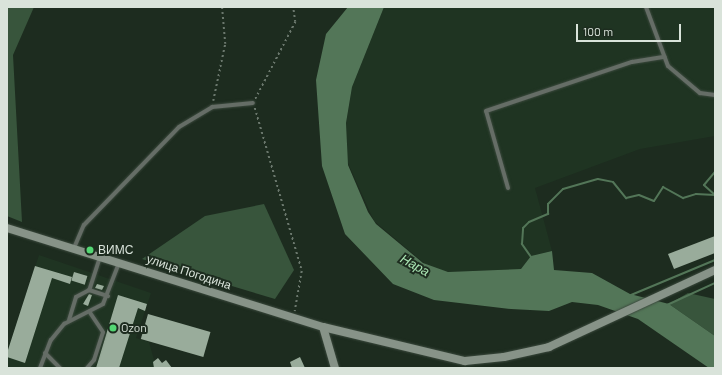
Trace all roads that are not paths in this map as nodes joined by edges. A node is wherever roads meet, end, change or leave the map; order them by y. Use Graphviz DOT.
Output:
graph roads {
  1 [pos="646,7"];
  2 [pos="665,57"];
  3 [pos="715,95"];
  4 [pos="253,103"];
  5 [pos="508,188"];
  6 [pos="7,228"];
  7 [pos="74,248"];
  8 [pos="100,256"];
  9 [pos="119,262"];
  10 [pos="715,270"];
  11 [pos="89,290"];
  12 [pos="108,296"];
  13 [pos="90,313"];
  14 [pos="69,320"];
  15 [pos="323,327"];
  16 [pos="45,353"];
  17 [pos="40,368"];
  18 [pos="60,368"];
  19 [pos="87,368"];
  20 [pos="335,368"];
  1 -- 2 [label="lane"];
  2 -- 3 [label="lane"];
  2 -- 5 [label="lane"];
  4 -- 7 [label="lane"];
  6 -- 7 [label="street, улица Погодина"];
  7 -- 8 [label="street, улица Погодина"];
  8 -- 9 [label="street, улица Погодина"];
  8 -- 11 [label="lane"];
  9 -- 12 [label="lane"];
  9 -- 15 [label="street, улица Погодина"];
  10 -- 15 [label="street, улица Погодина"];
  11 -- 12 [label="lane"];
  11 -- 14 [label="lane"];
  12 -- 13 [label="lane"];
  13 -- 14 [label="lane"];
  13 -- 19 [label="lane"];
  14 -- 16 [label="lane"];
  15 -- 20 [label="street"];
  16 -- 17 [label="lane"];
  16 -- 18 [label="lane"];
}
